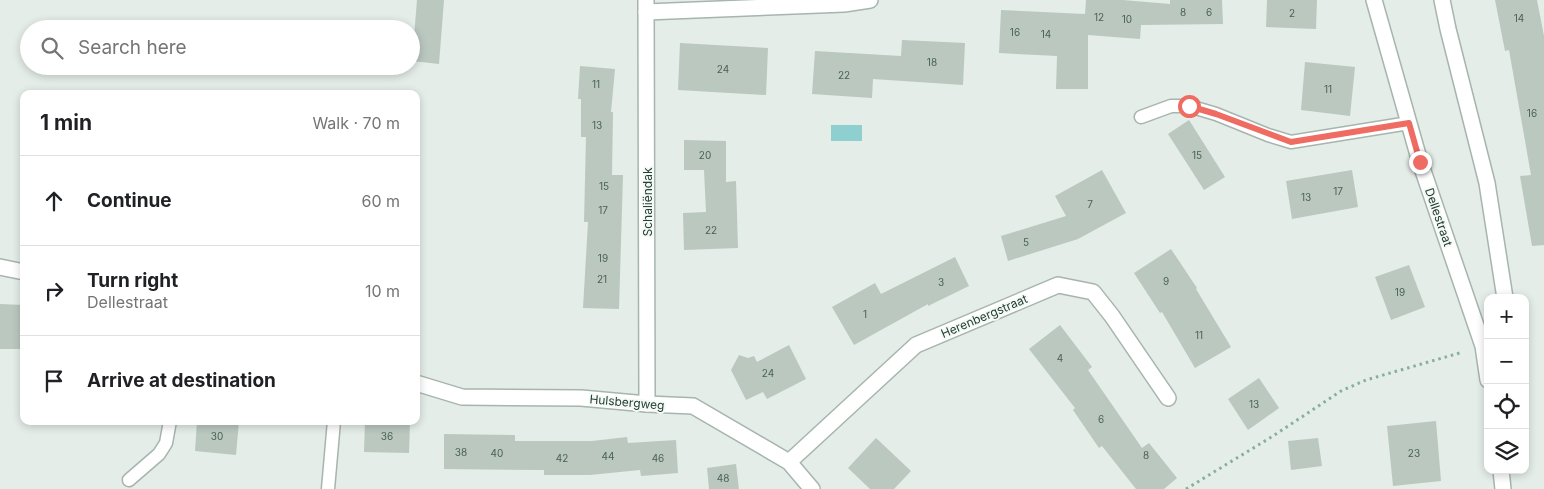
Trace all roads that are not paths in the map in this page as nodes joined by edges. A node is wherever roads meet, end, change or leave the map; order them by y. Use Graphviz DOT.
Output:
graph roads {
  1 [pos="870,0"];
  2 [pos="1374,0"];
  3 [pos="1442,0"];
  4 [pos="646,6"];
  5 [pos="1141,117"];
  6 [pos="1409,123"];
  7 [pos="0,267"];
  8 [pos="20,271"];
  9 [pos="1504,294"];
  10 [pos="1484,339"];
  11 [pos="420,384"];
  12 [pos="1168,398"];
  13 [pos="647,404"];
  14 [pos="169,425"];
  15 [pos="334,425"];
  16 [pos="789,462"];
  17 [pos="1502,474"];
  18 [pos="129,480"];
  19 [pos="328,489"];
  20 [pos="812,489"];
  21 [pos="1504,489"];
  1 -- 4 [label="street"];
  2 -- 6 [label="street, Dellestraat"];
  3 -- 9 [label="street"];
  4 -- 13 [label="street, Schaliëndak"];
  5 -- 6 [label="lane"];
  6 -- 10 [label="street, Dellestraat"];
  7 -- 8 [label="street"];
  11 -- 13 [label="street, Hulsbergweg"];
  12 -- 16 [label="street, Herenbergstraat"];
  13 -- 16 [label="street, Hulsbergweg"];
  14 -- 18 [label="lane"];
  15 -- 19 [label="lane"];
  16 -- 20 [label="street, Hulsbergweg"];
  17 -- 21 [label="street"];
}
